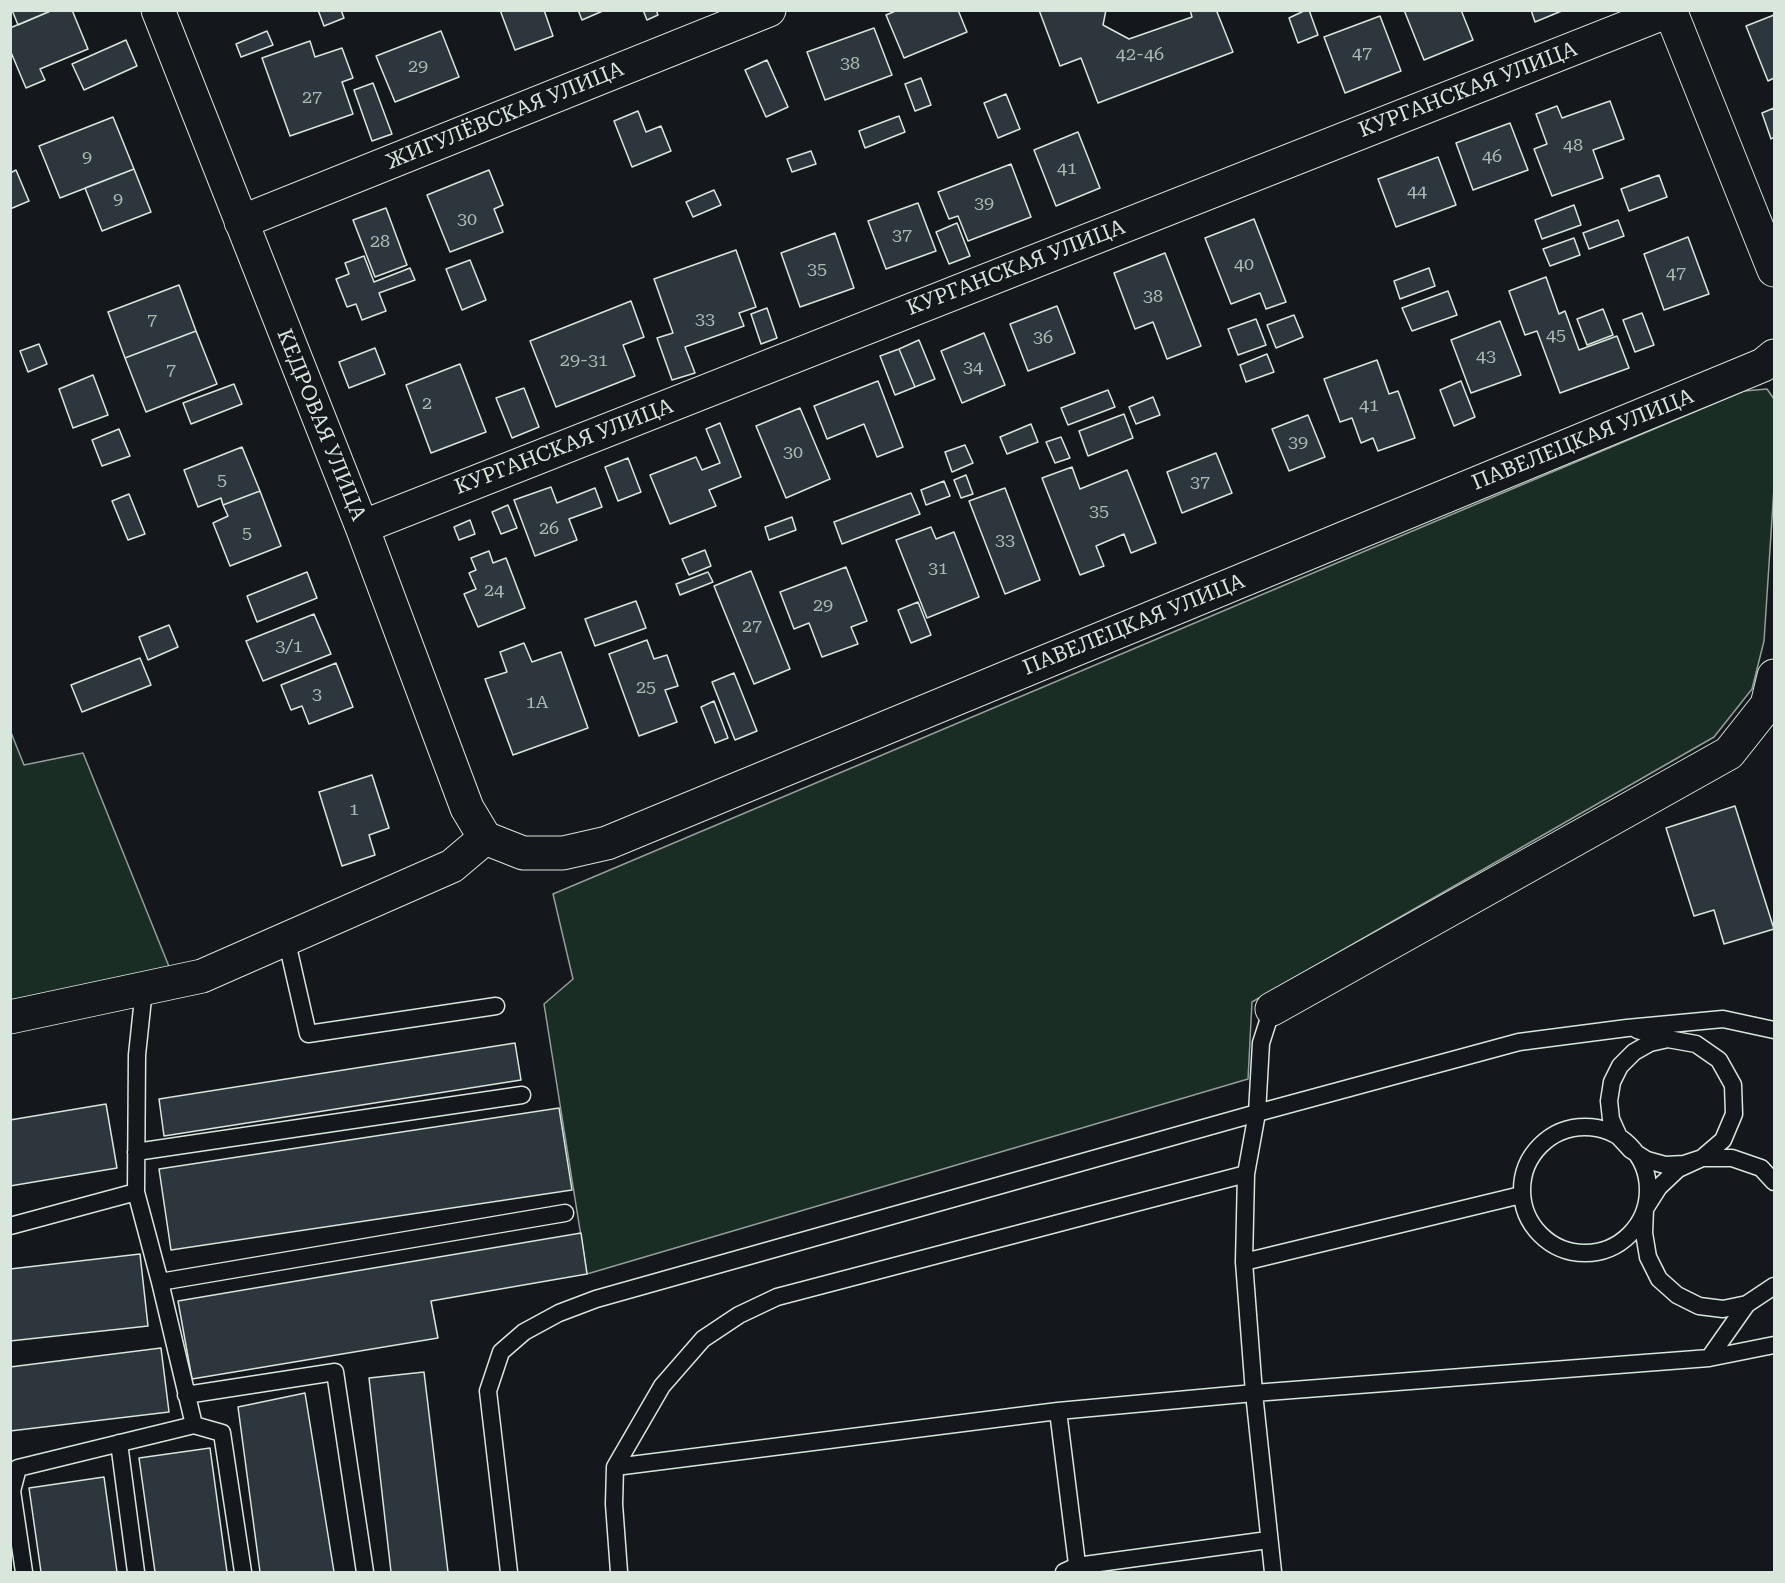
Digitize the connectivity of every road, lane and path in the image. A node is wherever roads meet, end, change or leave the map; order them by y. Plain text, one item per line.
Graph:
1 (158, 10) edge
2 (769, 10) edge
3 (1670, 11) edge
4 (241, 222) junction
5 (1774, 270) edge
6 (1774, 356) edge
7 (362, 527) junction
8 (1774, 676) edge
9 (485, 838) junction
10 (286, 938) junction
11 (144, 989) junction
12 (496, 1006) dead end
13 (1272, 1009) joint
14 (10, 1017) edge
15 (1627, 1028) junction
16 (1774, 1030) edge
17 (1668, 1040) junction
18 (522, 1095) dead end
19 (1257, 1113) junction
20 (1619, 1137) junction
21 (136, 1152) junction
22 (1702, 1158) junction
23 (1768, 1167) edge
24 (1246, 1174) junction
25 (1774, 1182) edge
26 (136, 1192) junction
27 (1521, 1195) junction
28 (1645, 1209) junction
29 (565, 1213) dead end
30 (10, 1226) edge
31 (1244, 1262) junction
32 (160, 1282) junction
33 (1774, 1286) edge
34 (1747, 1304) junction
35 (1774, 1345) edge
36 (1708, 1358) junction
37 (1254, 1393) junction
38 (186, 1395) junction
39 (1058, 1411) junction
40 (194, 1425) junction
41 (119, 1443) junction
42 (615, 1467) junction
43 (1269, 1540) junction
44 (1073, 1570) edge
45 (24, 1572) edge
46 (136, 1572) edge
47 (243, 1572) edge
48 (365, 1572) edge
49 (509, 1572) edge
50 (619, 1572) edge
51 (1273, 1572) edge

1 - 4 street, КЕДРОВАЯ УЛИЦА
2 - 4 street, ЖИГУЛЁВСКАЯ УЛИЦА
3 - 5 street
3 - 7 street, КУРГАНСКАЯ УЛИЦА
4 - 7 street, КЕДРОВАЯ УЛИЦА
6 - 9 street, ПАВЕЛЕЦКАЯ УЛИЦА
7 - 9 street, КЕДРОВАЯ УЛИЦА
8 - 13 street
9 - 10 street
10 - 11 street
10 - 12 lane
11 - 14 street
11 - 21 lane
13 - 19 lane
15 - 16 lane
15 - 17 lane
15 - 19 lane
17 - 20 lane
17 - 22 lane
18 - 21 lane
19 - 24 lane
19 - 49 lane
20 - 22 lane
20 - 27 lane
20 - 28 lane
21 - 26 lane
22 - 23 lane
22 - 28 lane
23 - 25 lane
24 - 31 lane
24 - 42 lane
26 - 30 lane
26 - 32 lane
27 - 28 lane
27 - 31 lane
28 - 34 lane
29 - 32 lane
31 - 37 lane
32 - 38 lane
33 - 34 lane
34 - 36 lane
35 - 36 lane
36 - 37 lane
37 - 39 lane
37 - 43 lane
38 - 40 lane
38 - 48 lane
39 - 42 lane
39 - 44 lane
40 - 41 lane
40 - 47 lane
41 - 45 lane
41 - 46 lane
42 - 50 lane
43 - 44 lane
43 - 51 lane

